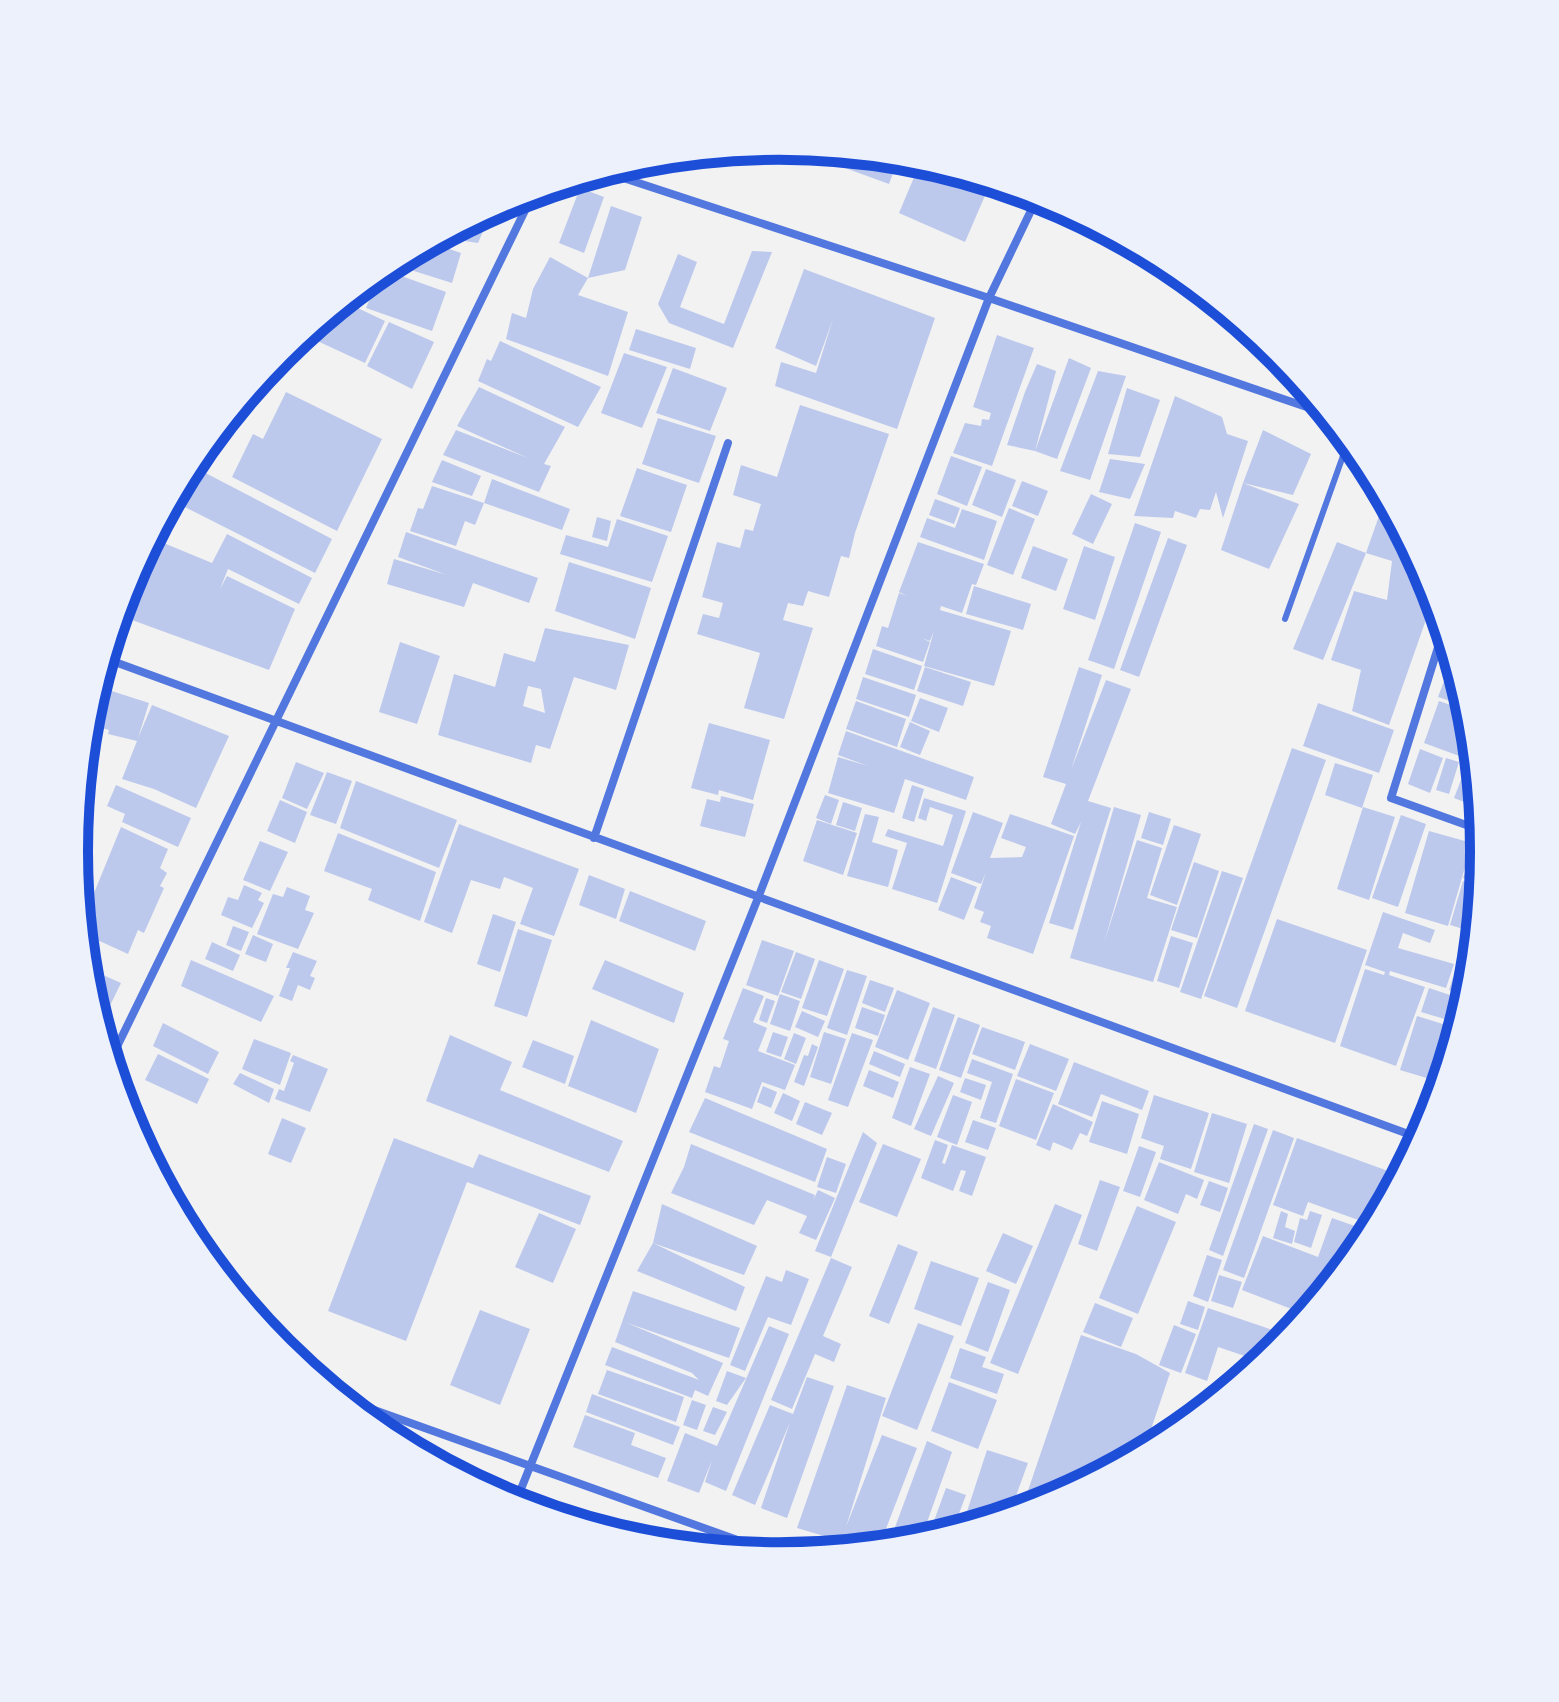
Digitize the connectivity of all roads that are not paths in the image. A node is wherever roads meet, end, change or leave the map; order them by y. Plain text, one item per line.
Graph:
1 (623, 178) edge
2 (526, 208) edge
3 (1032, 208) edge
4 (989, 298) junction
5 (1310, 408) edge
6 (728, 443) dead end
7 (1344, 453) edge
8 (1285, 619) dead end
9 (1439, 645) edge
10 (115, 662) edge
11 (274, 722) junction
12 (1470, 827) edge
13 (594, 838) junction
14 (758, 898) junction
15 (117, 1047) edge
16 (1410, 1135) edge
17 (372, 1409) edge
18 (529, 1466) junction
19 (520, 1492) edge
20 (740, 1541) edge

1 - 4 street
2 - 11 street
3 - 4 street
4 - 5 street
4 - 14 street
6 - 13 street
7 - 8 lane
9 - 12 street
10 - 11 street
11 - 13 street
11 - 15 street
13 - 14 street
14 - 16 street
14 - 18 street
17 - 18 street
18 - 19 street
18 - 20 street

